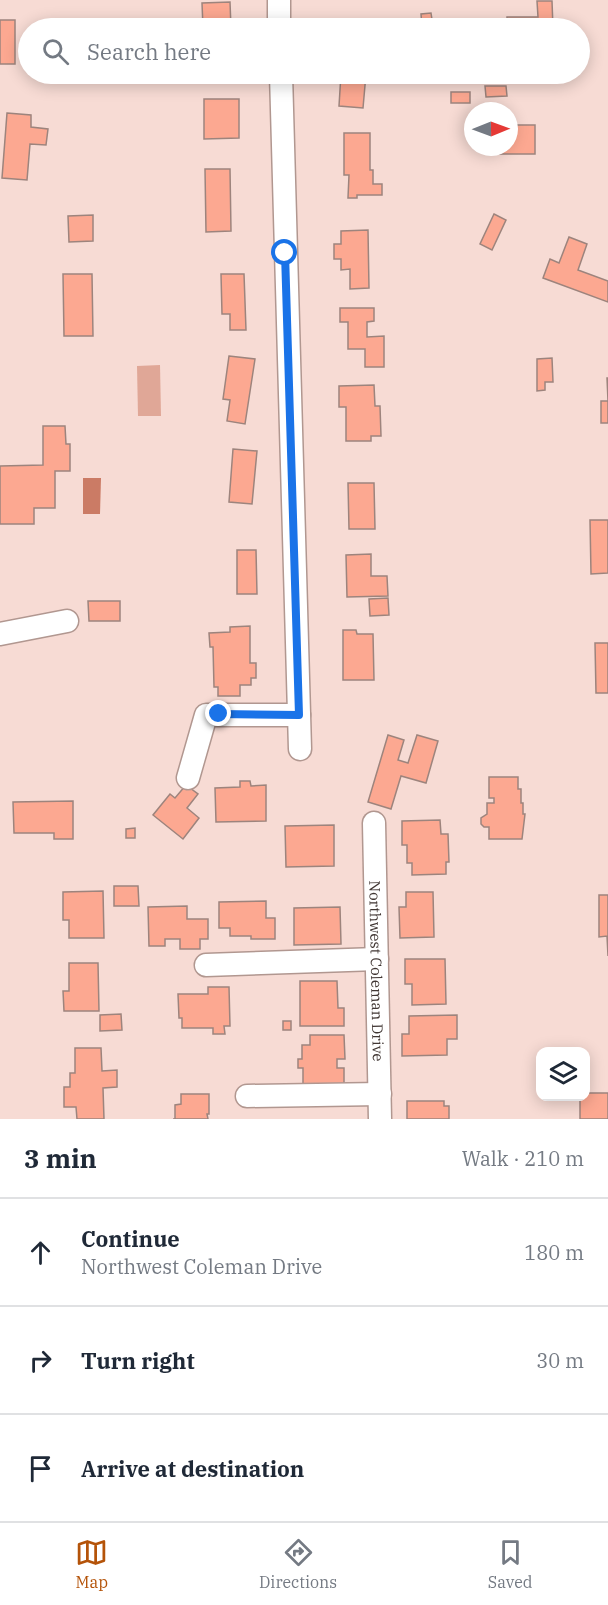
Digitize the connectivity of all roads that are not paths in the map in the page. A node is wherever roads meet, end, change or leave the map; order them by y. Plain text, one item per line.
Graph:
1 (279, 0) edge
2 (279, 18) edge
3 (280, 84) edge
4 (67, 621) dead end
5 (0, 634) edge
6 (299, 715) junction
7 (300, 750) dead end
8 (188, 778) dead end
9 (374, 822) dead end
10 (377, 959) junction
11 (206, 965) dead end
12 (380, 1094) junction
13 (247, 1096) dead end
14 (380, 1119) edge

1 - 2 street
3 - 6 street
4 - 5 street
6 - 7 street
6 - 8 street
9 - 10 street, Northwest Coleman Drive
10 - 11 street
10 - 12 street, Northwest Coleman Drive
12 - 13 street
12 - 14 street, Northwest Coleman Drive

